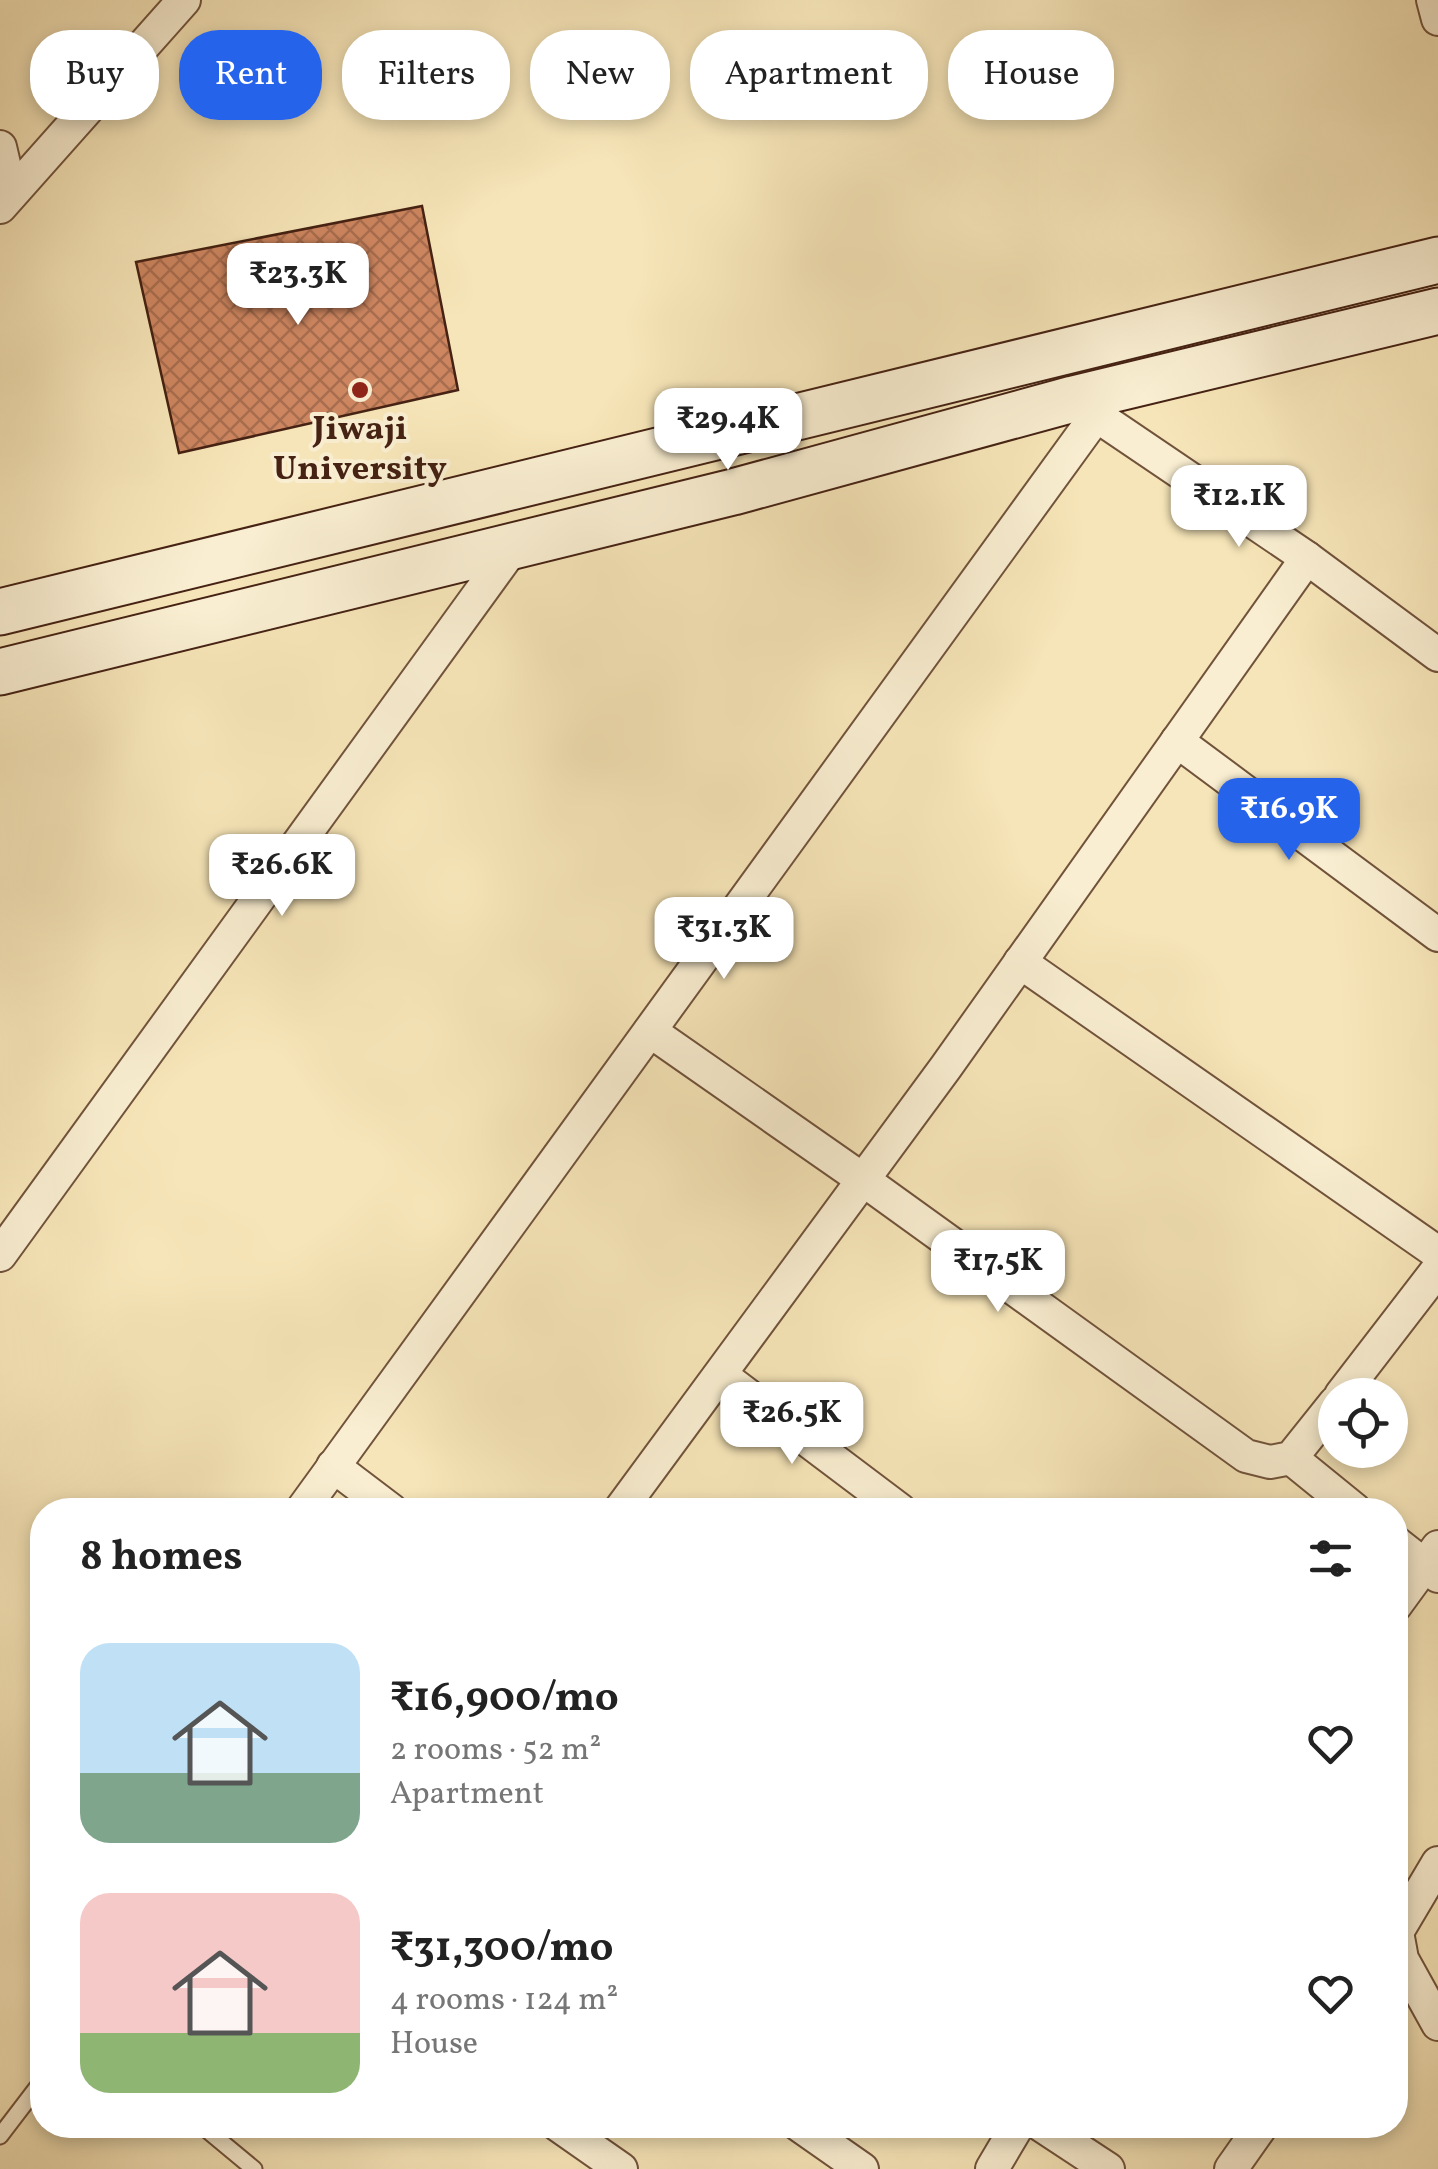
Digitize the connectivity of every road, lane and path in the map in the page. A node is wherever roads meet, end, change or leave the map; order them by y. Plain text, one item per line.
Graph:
1 (184, 0) edge
2 (1433, 0) edge
3 (1438, 18) edge
4 (0, 147) edge
5 (5, 200) edge
6 (1438, 260) edge
7 (1438, 311) edge
8 (1084, 408) junction
9 (514, 546) junction
10 (1307, 558) junction
11 (0, 612) edge
12 (1438, 654) edge
13 (0, 672) edge
14 (1177, 741) junction
15 (1438, 935) edge
16 (1020, 962) junction
17 (650, 1031) junction
18 (862, 1178) junction
19 (1438, 1253) edge
20 (0, 1255) edge
21 (1438, 1268) edge
22 (721, 1375) junction
23 (1354, 1378) edge
24 (1318, 1424) edge
25 (1291, 1458) junction
26 (334, 1466) junction
27 (311, 1498) edge
28 (375, 1498) edge
29 (629, 1498) edge
30 (884, 1498) edge
31 (1340, 1498) edge
32 (1408, 1549) edge
33 (1433, 1563) edge
34 (1408, 1591) edge
35 (1438, 1863) edge
36 (1408, 1913) edge
37 (1408, 1970) edge
38 (1438, 2024) edge
39 (30, 2097) edge
40 (0, 2136) edge
41 (217, 2138) edge
42 (576, 2138) edge
43 (818, 2138) edge
44 (1010, 2138) edge
45 (1062, 2138) edge
46 (1253, 2138) edge
47 (254, 2169) edge
48 (620, 2169) edge
49 (862, 2169) edge
50 (992, 2169) edge
51 (1108, 2169) edge
52 (1231, 2169) edge

1 - 5 street
2 - 3 street
4 - 5 street
6 - 11 main road
7 - 8 main road
8 - 9 main road
8 - 10 street
8 - 17 street
9 - 13 main road
9 - 20 street
10 - 12 street
10 - 14 street
14 - 15 street
14 - 16 street
16 - 18 street
16 - 19 street
17 - 18 street
17 - 26 street
18 - 22 street
18 - 25 street
21 - 23 street
22 - 29 street
22 - 30 street
24 - 25 street
25 - 31 street
26 - 27 street
26 - 28 street
32 - 33 street
33 - 34 street
35 - 36 street
37 - 38 street
39 - 40 lane
41 - 47 lane
42 - 48 street
43 - 49 street
44 - 50 street
45 - 51 street
46 - 52 street

